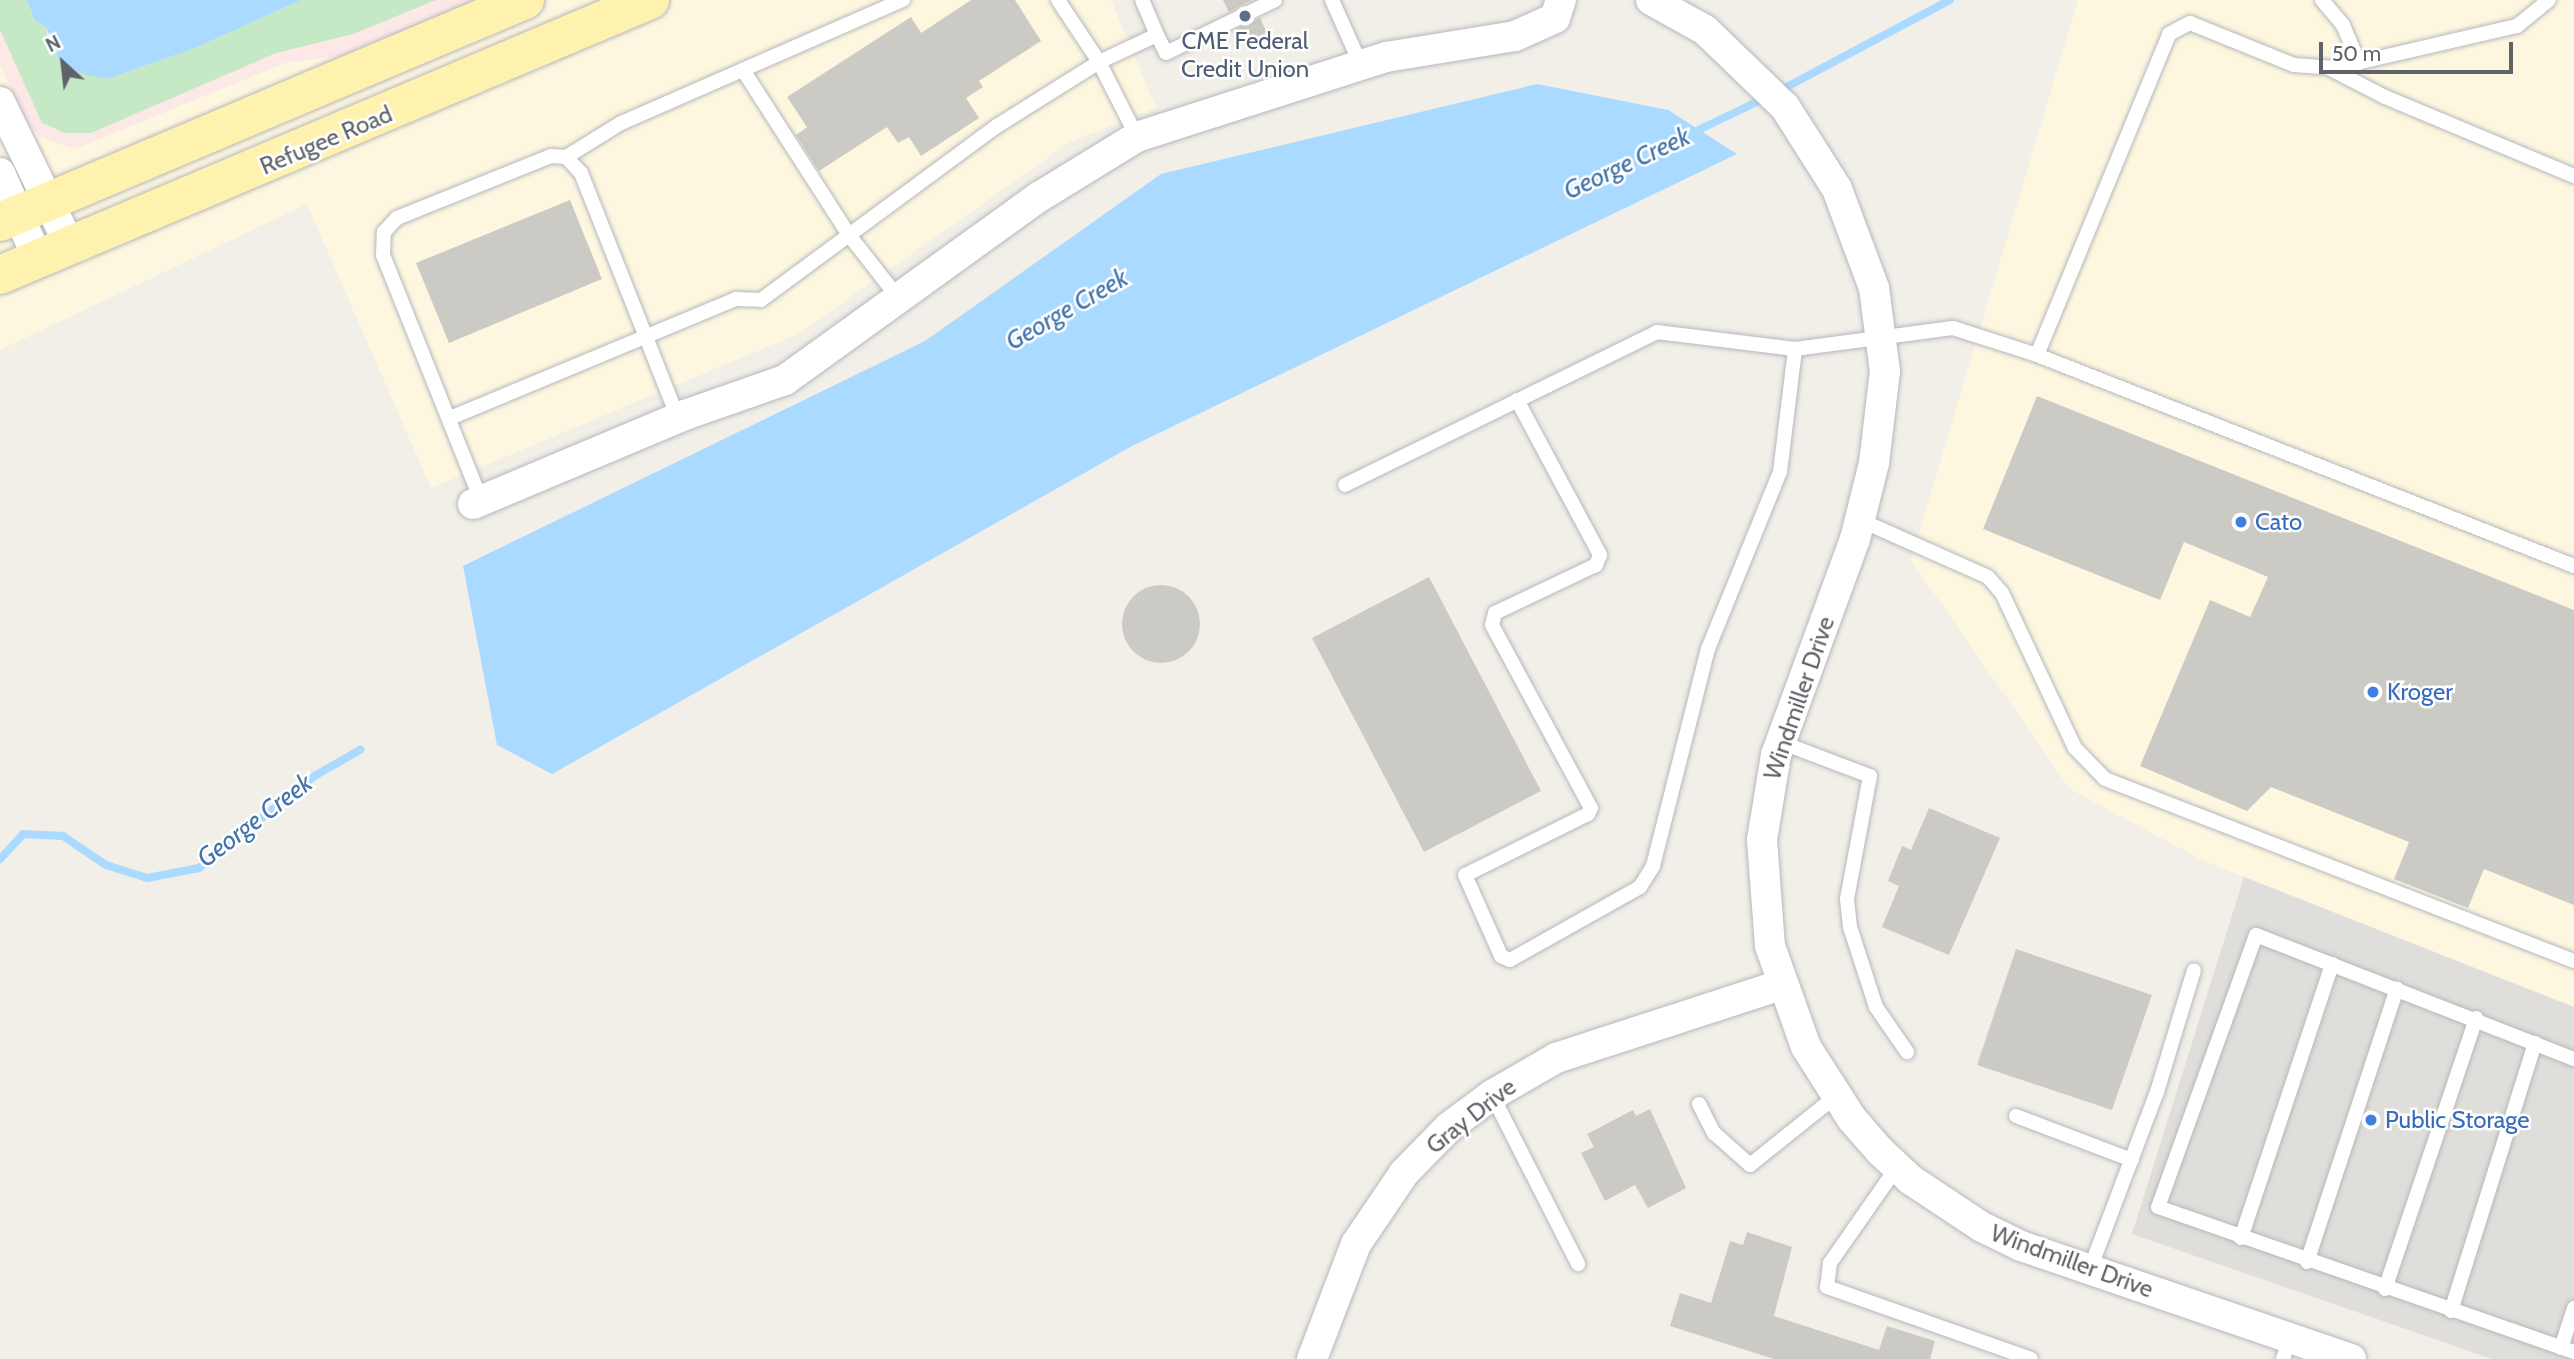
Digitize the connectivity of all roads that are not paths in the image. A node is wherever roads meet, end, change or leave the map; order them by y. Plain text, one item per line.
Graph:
1 (525, 0) edge
2 (650, 0) edge
3 (903, 0) edge
4 (1058, 0) edge
5 (1142, 0) edge
6 (1275, 0) edge
7 (1332, 0) edge
8 (1561, 0) edge
9 (1651, 0) edge
10 (2549, 0) edge
11 (2330, 2) edge
12 (1157, 35) junction
13 (1099, 62) junction
14 (2360, 63) junction
15 (1361, 65) junction
16 (2327, 67) junction
17 (743, 70) junction
18 (0, 102) edge
19 (1137, 137) junction
20 (566, 157) junction
21 (0, 173) edge
22 (2574, 176) edge
23 (22, 214) edge
24 (849, 235) junction
25 (53, 251) junction
26 (0, 275) edge
27 (900, 300) junction
28 (646, 338) junction
29 (1881, 340) junction
30 (1795, 349) junction
31 (2037, 355) junction
32 (1517, 400) junction
33 (450, 418) junction
34 (678, 418) junction
35 (1345, 485) dead end
36 (477, 502) joint
37 (1860, 520) junction
38 (2574, 566) edge
39 (1780, 742) junction
40 (2574, 961) edge
41 (2332, 964) junction
42 (2194, 970) dead end
43 (1781, 985) junction
44 (2397, 988) junction
45 (2476, 1018) junction
46 (2535, 1043) junction
47 (1907, 1052) dead end
48 (2574, 1059) edge
49 (1492, 1095) junction
50 (1836, 1097) junction
51 (1699, 1104) dead end
52 (2016, 1116) dead end
53 (2132, 1160) junction
54 (1896, 1167) junction
55 (2241, 1238) junction
56 (2307, 1262) junction
57 (1578, 1264) dead end
58 (2090, 1269) junction
59 (2385, 1289) junction
60 (2574, 1308) edge
61 (2451, 1311) junction
62 (2287, 1349) edge
63 (2568, 1350) edge
64 (1312, 1359) edge
65 (2031, 1359) edge
66 (2351, 1359) edge

1 - 23 main road, Refugee Road
2 - 25 main road, Refugee Road
3 - 17 lane
4 - 13 lane
5 - 12 lane
6 - 12 lane
7 - 15 lane
8 - 15 street
9 - 29 street, Windmiller Drive
10 - 14 lane
11 - 14 lane
12 - 13 lane
13 - 19 lane
13 - 24 lane
14 - 16 lane
15 - 19 street
16 - 22 lane
16 - 31 lane
17 - 20 lane
17 - 24 lane
18 - 23 street
19 - 27 street
20 - 28 lane
20 - 33 lane
21 - 23 street
23 - 25 street
24 - 27 lane
24 - 28 lane
25 - 26 main road, Refugee Road
27 - 34 street
28 - 33 lane
28 - 34 lane
29 - 30 lane
29 - 31 lane
29 - 37 street, Windmiller Drive
30 - 32 lane
30 - 32 lane
31 - 38 lane
32 - 35 lane
33 - 36 lane
34 - 36 street
37 - 39 street, Windmiller Drive
37 - 40 lane
39 - 43 street, Windmiller Drive
39 - 47 lane
41 - 44 lane
41 - 55 lane
41 - 55 lane
42 - 53 lane
43 - 49 street, Gray Drive
43 - 50 street, Windmiller Drive
44 - 45 lane
44 - 56 lane
45 - 46 lane
45 - 59 lane
46 - 48 lane
46 - 61 lane
49 - 57 lane
49 - 64 street, Gray Drive
50 - 51 lane
50 - 54 street, Windmiller Drive
52 - 53 lane
53 - 58 lane
54 - 58 street, Windmiller Drive
54 - 65 lane
55 - 56 lane
56 - 59 lane
58 - 62 street, Windmiller Drive
59 - 61 lane
60 - 63 lane
61 - 63 lane
62 - 66 street, Windmiller Drive

